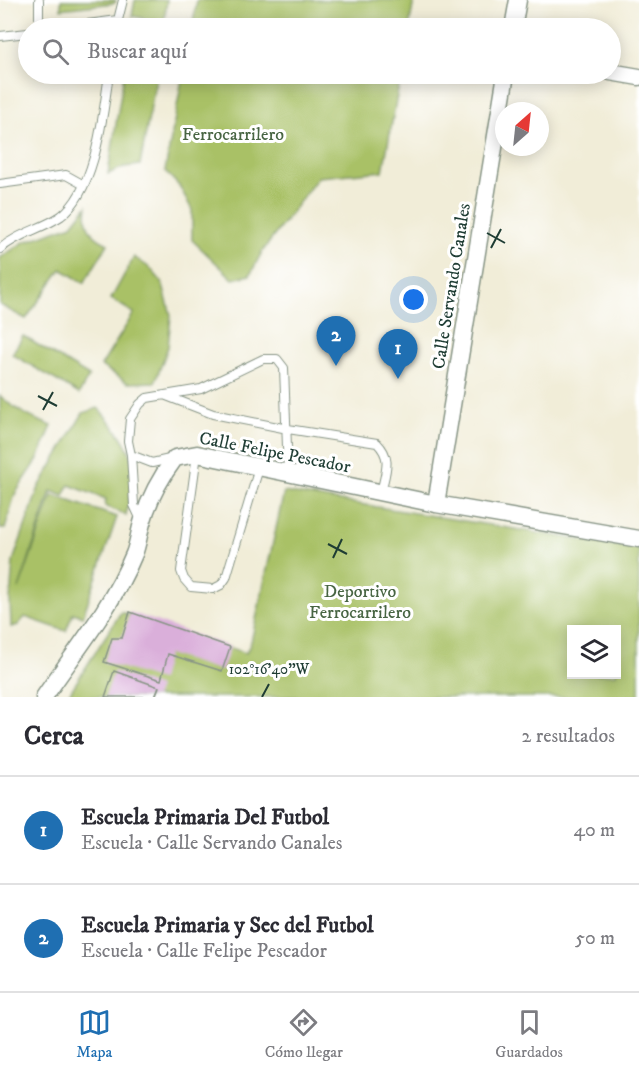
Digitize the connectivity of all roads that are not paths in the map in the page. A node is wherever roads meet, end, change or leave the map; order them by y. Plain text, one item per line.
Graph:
1 (39, 0) edge
2 (123, 0) edge
3 (518, 0) edge
4 (39, 18) edge
5 (118, 18) edge
6 (515, 18) edge
7 (18, 34) edge
8 (0, 36) edge
9 (621, 74) edge
10 (639, 77) edge
11 (107, 84) edge
12 (504, 84) edge
13 (0, 184) edge
14 (84, 185) junction
15 (0, 249) edge
16 (163, 394) junction
17 (288, 429) junction
18 (197, 454) junction
19 (131, 455) junction
20 (175, 458) junction
21 (259, 468) junction
22 (288, 473) junction
23 (381, 493) junction
24 (436, 504) junction
25 (142, 522) junction
26 (639, 539) edge
27 (44, 697) edge

1 - 4 lane
2 - 5 lane
3 - 6 street
7 - 8 lane
9 - 10 street
11 - 14 lane
12 - 24 street, Calle Servando Canales
13 - 14 lane
14 - 15 lane
16 - 17 lane
16 - 17 lane
16 - 19 lane
17 - 22 lane
17 - 23 lane
18 - 20 street, Calle Felipe Pescador
18 - 21 street, Calle Felipe Pescador
18 - 21 lane
19 - 20 lane
19 - 25 lane
20 - 25 street, Calle Felipe Pescador
21 - 22 street, Calle Felipe Pescador
22 - 23 street, Calle Felipe Pescador
23 - 24 street, Calle Felipe Pescador
24 - 26 street, Calle Felipe Pescador
25 - 27 street, Calle Felipe Pescador

